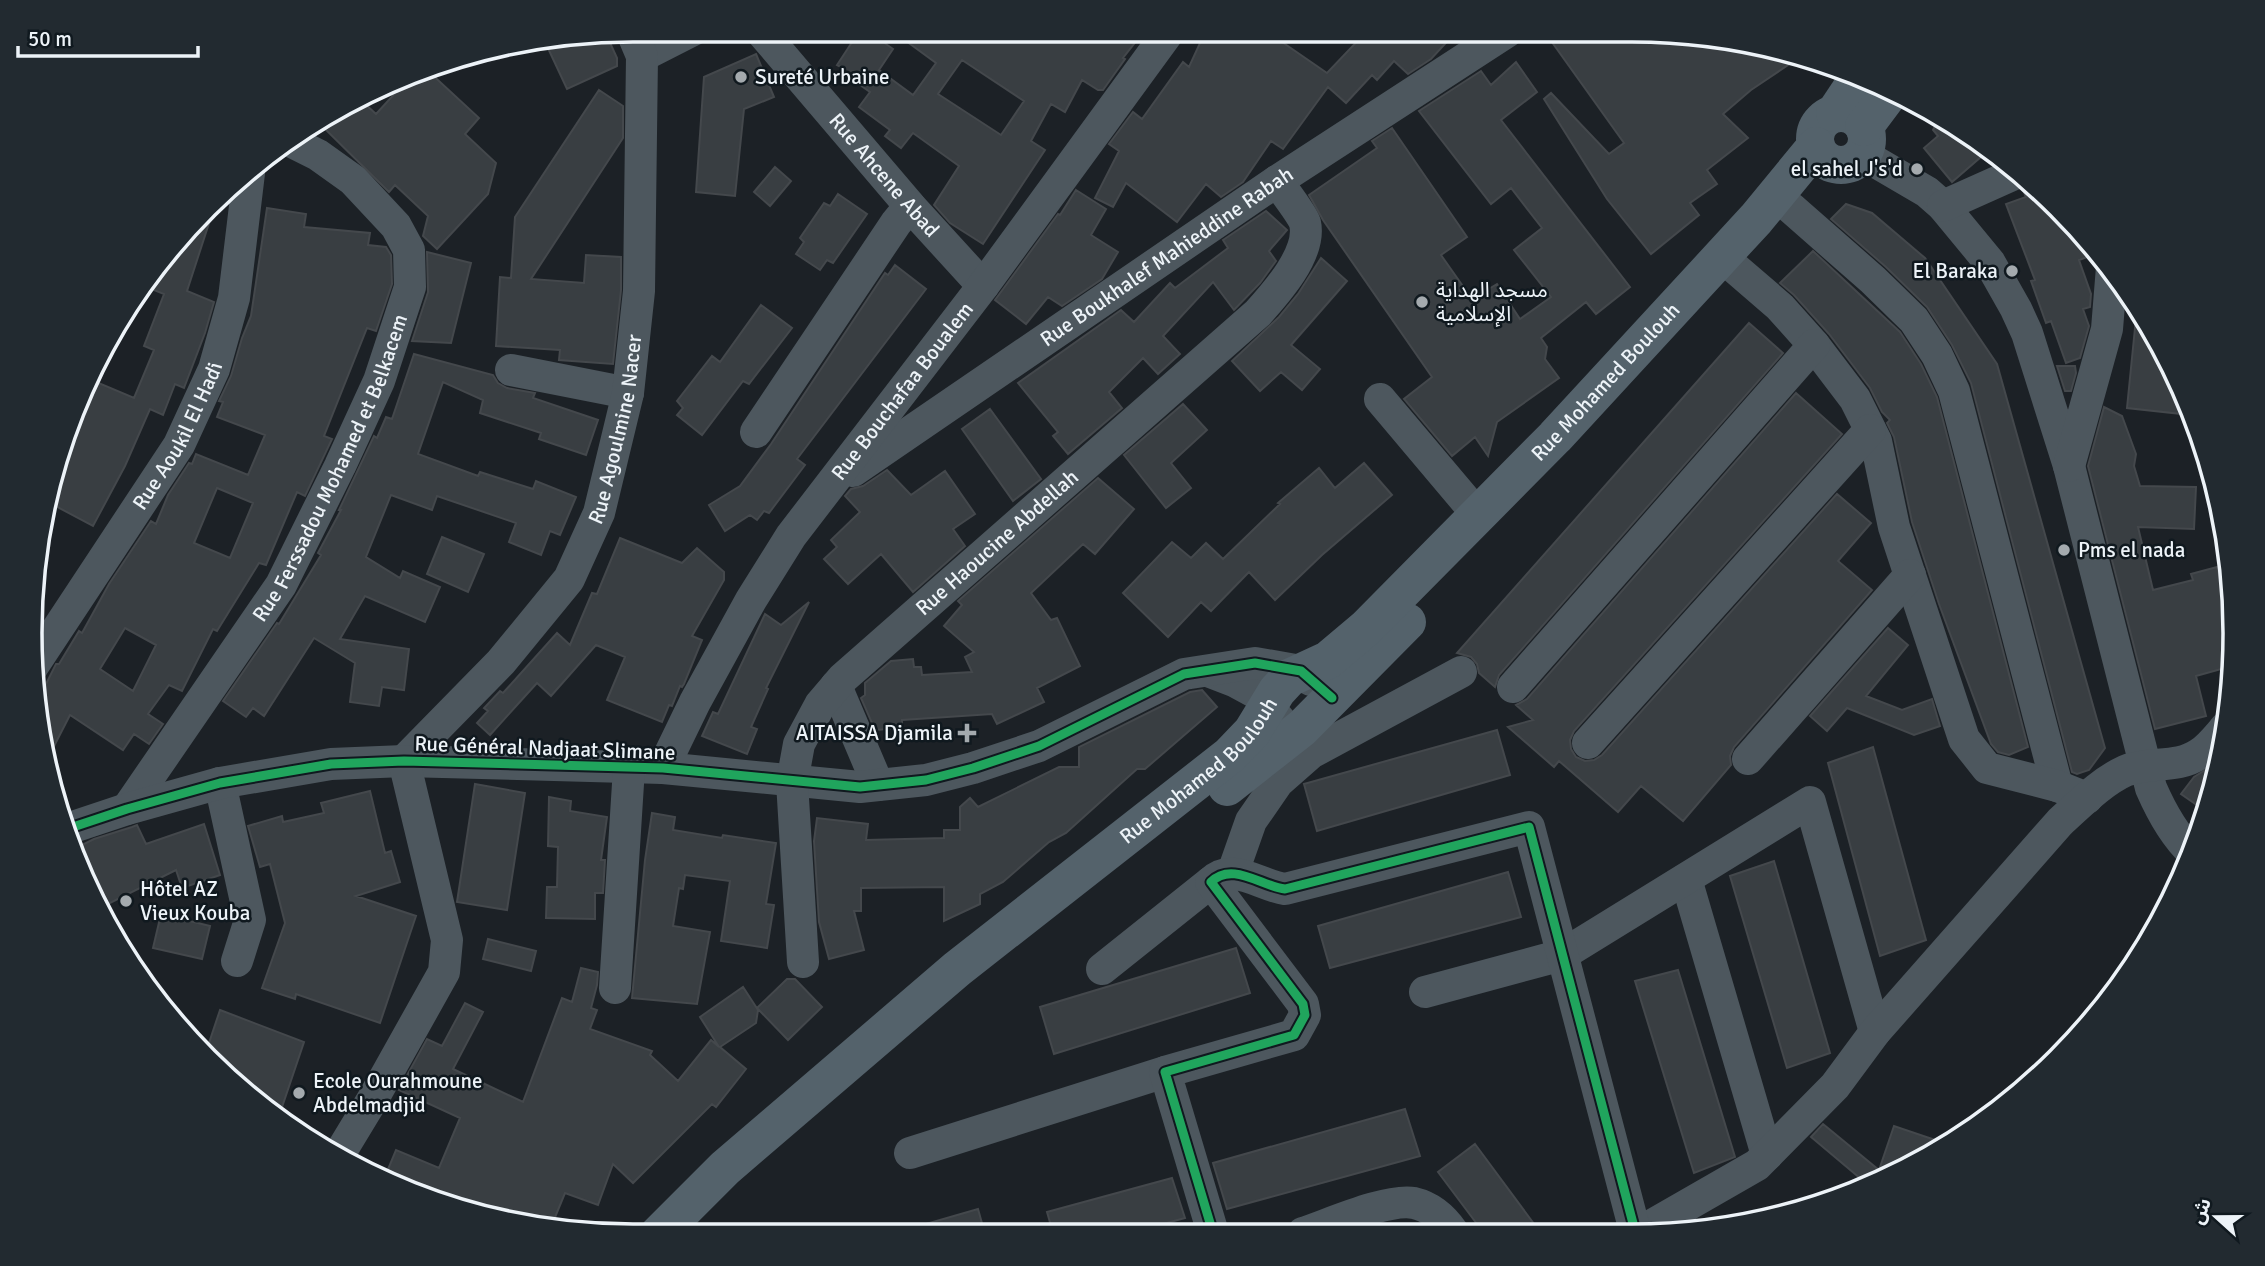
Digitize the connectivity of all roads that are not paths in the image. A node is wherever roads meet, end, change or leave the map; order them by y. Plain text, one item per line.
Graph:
1 (641, 42) edge
2 (770, 42) edge
3 (1161, 42) edge
4 (1491, 42) edge
5 (1856, 86) edge
6 (1883, 99) edge
7 (1842, 141) junction
8 (299, 146) edge
9 (2008, 177) edge
10 (1277, 181) junction
11 (248, 185) edge
12 (910, 205) junction
13 (1943, 206) junction
14 (1791, 208) junction
15 (1736, 269) junction
16 (983, 286) junction
17 (2110, 287) edge
18 (1814, 345) junction
19 (511, 370) dead end
20 (628, 393) junction
21 (1380, 399) dead end
22 (1870, 430) junction
23 (756, 432) dead end
24 (2069, 466) junction
25 (829, 487) junction
26 (1477, 514) junction
27 (1910, 575) junction
28 (42, 652) edge
29 (1208, 671) junction
30 (1300, 671) junction
31 (1461, 672) dead end
32 (836, 686) junction
33 (1513, 687) dead end
34 (1332, 698) junction
35 (1269, 707) junction
36 (1292, 736) junction
37 (2213, 741) edge
38 (1588, 743) dead end
39 (1748, 759) dead end
40 (404, 761) junction
41 (2146, 765) junction
42 (629, 768) junction
43 (663, 768) junction
44 (792, 782) junction
45 (220, 783) junction
46 (878, 785) junction
47 (2057, 786) junction
48 (2087, 798) junction
49 (127, 809) junction
50 (74, 827) edge
51 (2184, 843) edge
52 (1222, 877) junction
53 (1686, 879) junction
54 (1562, 955) junction
55 (237, 961) dead end
56 (803, 962) dead end
57 (1102, 969) dead end
58 (615, 988) dead end
59 (1425, 992) dead end
60 (1875, 1032) junction
61 (1165, 1072) junction
62 (343, 1148) edge
63 (910, 1153) dead end
64 (1767, 1155) junction
65 (1655, 1223) edge
66 (669, 1224) edge
67 (702, 1224) edge
68 (1210, 1224) edge
69 (1329, 1224) edge
70 (1446, 1224) edge
71 (1633, 1224) edge

1 - 20 street, Rue Agoulmine Nacer
2 - 12 street, Rue Ahcene Abad
3 - 16 street, Rue Bouchafaa Boualem
4 - 10 street, Rue Boukhalef Mahieddine Rabah
5 - 7 main road, Rue Mohamed Boulouh
6 - 7 main road
7 - 13 street
7 - 14 main road
7 - 26 main road, Rue Mohamed Boulouh
8 - 49 street, Rue Ferssadou Mohamed et Belkacem
9 - 13 street
10 - 25 street, Rue Boukhalef Mahieddine Rabah
10 - 32 street, Rue Haoucine Abdellah
11 - 28 street, Rue Aoukil El Hadi
12 - 16 street, Rue Ahcene Abad
12 - 23 street
13 - 24 street
14 - 15 main road
14 - 47 street
15 - 18 street
15 - 34 main road
16 - 25 street, Rue Bouchafaa Boualem
17 - 24 street
18 - 22 street
18 - 33 street
19 - 20 street
20 - 40 street, Rue Agoulmine Nacer
21 - 26 street
22 - 27 street
22 - 38 street
24 - 41 street
25 - 43 street, Rue Bouchafaa Boualem
26 - 30 main road, Rue Mohamed Boulouh
27 - 39 street
27 - 47 street
29 - 30 street, Rue Général Nadjaat Slimane
29 - 35 street
29 - 46 street, Rue Général Nadjaat Slimane
30 - 34 street
30 - 35 main road, Rue Mohamed Boulouh
31 - 52 street
32 - 44 street, Rue Haoucine Abdellah
32 - 46 street
34 - 36 main road
35 - 36 street
35 - 66 main road, Rue Mohamed Boulouh
36 - 67 main road
37 - 41 street
40 - 42 street, Rue Général Nadjaat Slimane
40 - 45 street, Rue Général Nadjaat Slimane
40 - 62 street
41 - 48 street
41 - 51 street
42 - 43 street, Rue Général Nadjaat Slimane
42 - 58 street
43 - 44 street, Rue Général Nadjaat Slimane
44 - 46 street, Rue Général Nadjaat Slimane
44 - 56 street, Rue Haoucine Abdellah
45 - 49 street, Rue Général Nadjaat Slimane
45 - 55 street
47 - 48 street
48 - 60 street
49 - 50 street, Rue Général Nadjaat Slimane
52 - 54 street
52 - 57 street
52 - 61 street
53 - 54 street
53 - 60 street
53 - 64 street
54 - 59 street
54 - 71 street
60 - 64 street
61 - 63 street
61 - 68 street
64 - 65 street
69 - 70 street

